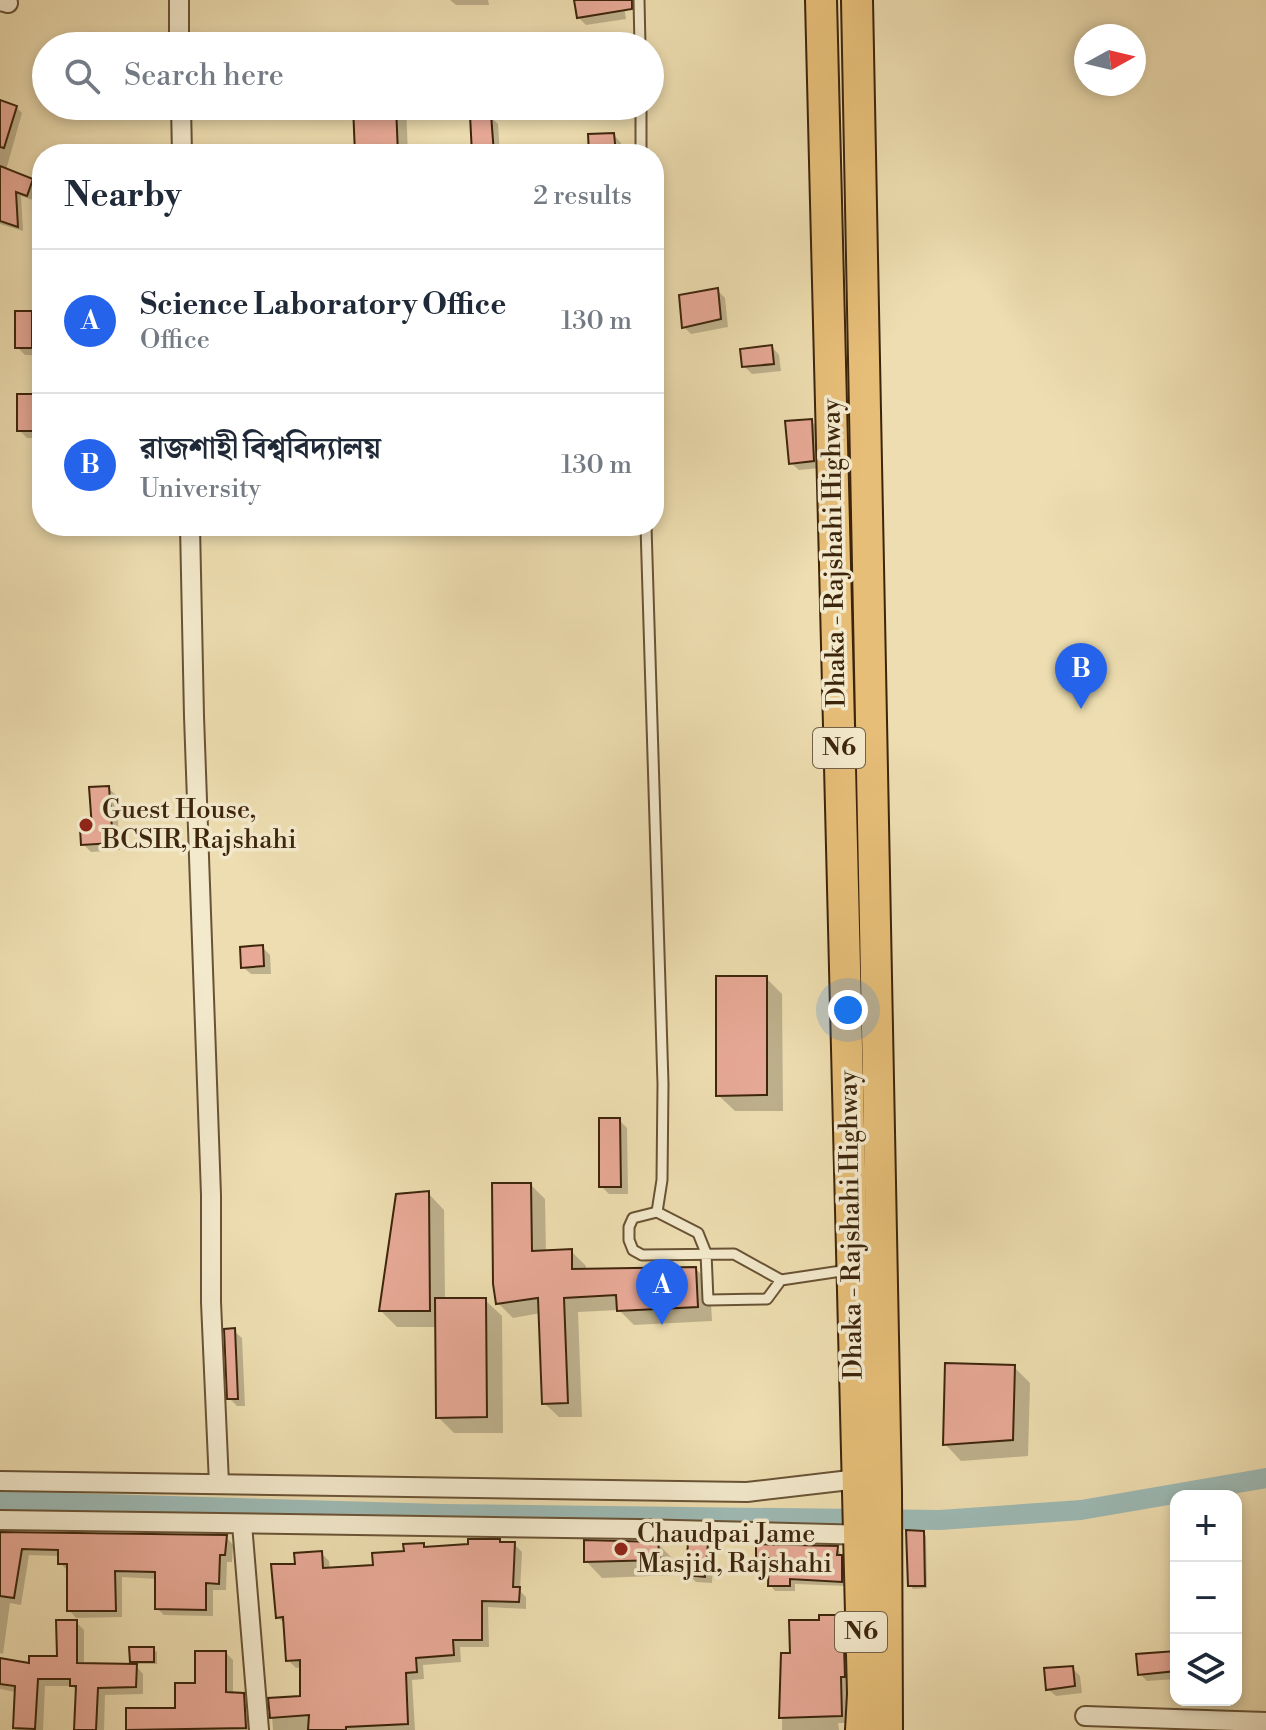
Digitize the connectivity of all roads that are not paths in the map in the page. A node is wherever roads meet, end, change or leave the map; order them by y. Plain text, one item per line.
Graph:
1 (179, 0) edge
2 (639, 0) edge
3 (821, 0) edge
4 (857, 0) edge
5 (179, 32) edge
6 (640, 32) edge
7 (181, 120) edge
8 (641, 120) edge
9 (182, 144) edge
10 (641, 144) edge
11 (190, 536) edge
12 (646, 536) edge
13 (657, 1212) junction
14 (706, 1253) junction
15 (852, 1269) junction
16 (781, 1280) junction
17 (0, 1481) edge
18 (219, 1484) junction
19 (872, 1485) junction
20 (0, 1520) edge
21 (242, 1524) junction
22 (873, 1536) junction
23 (1085, 1716) dead end
24 (1266, 1722) edge
25 (259, 1730) edge
26 (861, 1730) edge
27 (887, 1730) edge

1 - 5 street
2 - 6 lane
3 - 15 highway, Dhaka - Rajshahi Highway / N6
4 - 19 highway, Dhaka - Rajshahi Highway / N6
7 - 9 street
8 - 10 lane
11 - 18 street
12 - 13 lane
13 - 14 lane
13 - 14 lane
14 - 16 lane
14 - 16 lane
15 - 16 lane
15 - 19 highway, Dhaka - Rajshahi Highway / N6
17 - 18 street
18 - 19 street
19 - 22 highway, Dhaka - Rajshahi Highway / N6
20 - 21 street
21 - 22 street
21 - 25 street
22 - 26 highway, Dhaka - Rajshahi Highway / N6
22 - 27 highway, Dhaka - Rajshahi Highway / N6
23 - 24 street

